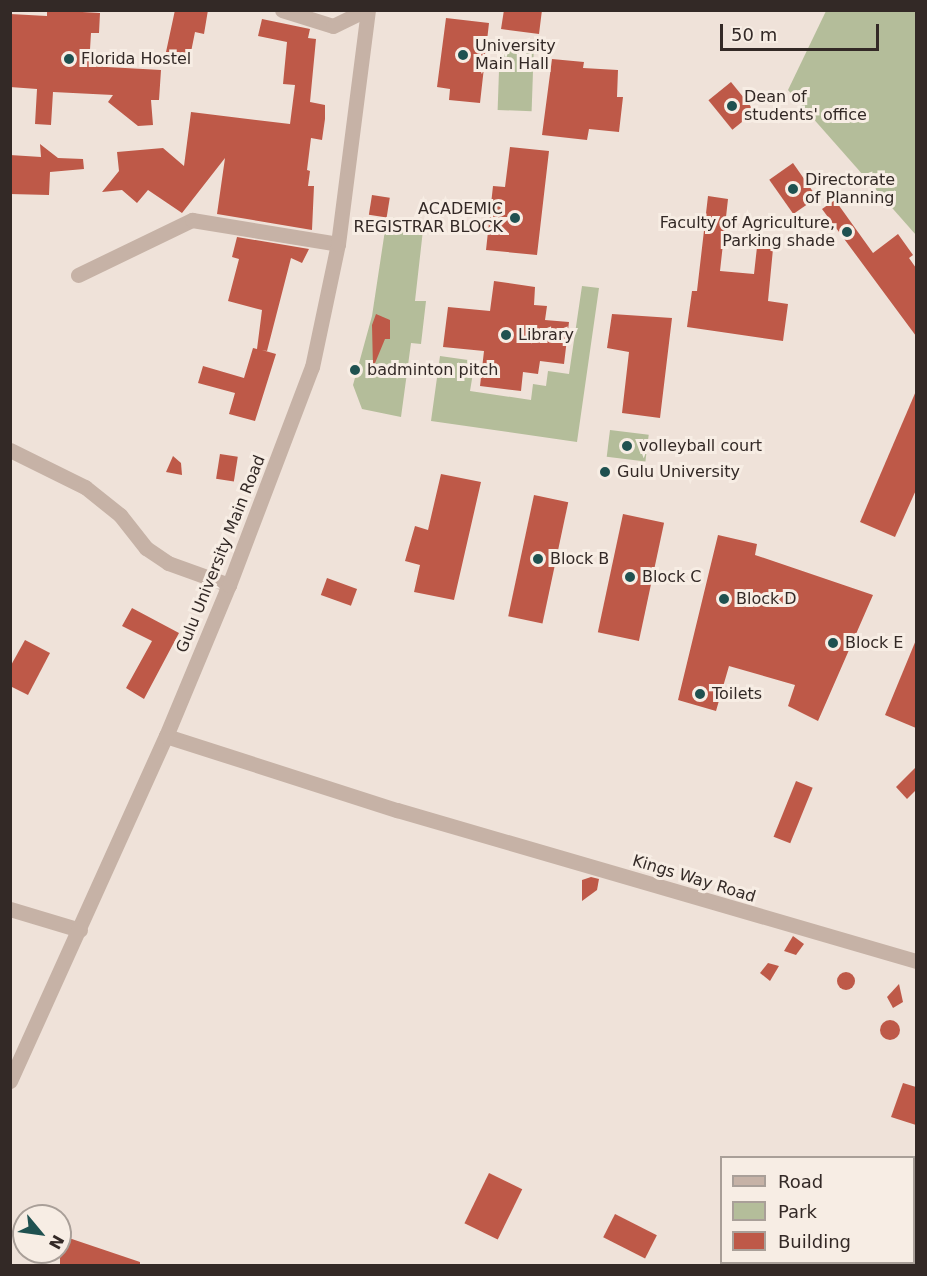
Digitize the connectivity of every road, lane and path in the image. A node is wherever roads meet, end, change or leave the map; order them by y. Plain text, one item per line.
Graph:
1 (282, 10) edge
2 (367, 10) edge
3 (338, 244) junction
4 (78, 275) dead end
5 (10, 450) edge
6 (229, 585) junction
7 (166, 736) junction
8 (10, 909) edge
9 (80, 930) junction
10 (916, 961) edge
11 (10, 1082) edge

1 - 2 street
2 - 3 street, Gulu University Main Road
3 - 4 street
3 - 6 street, Gulu University Main Road
5 - 6 street
6 - 7 street, Gulu University Main Road
7 - 9 street, Gulu University Main Road
7 - 10 street, Kings Way Road
8 - 9 street
9 - 11 street, Gulu University Main Road

